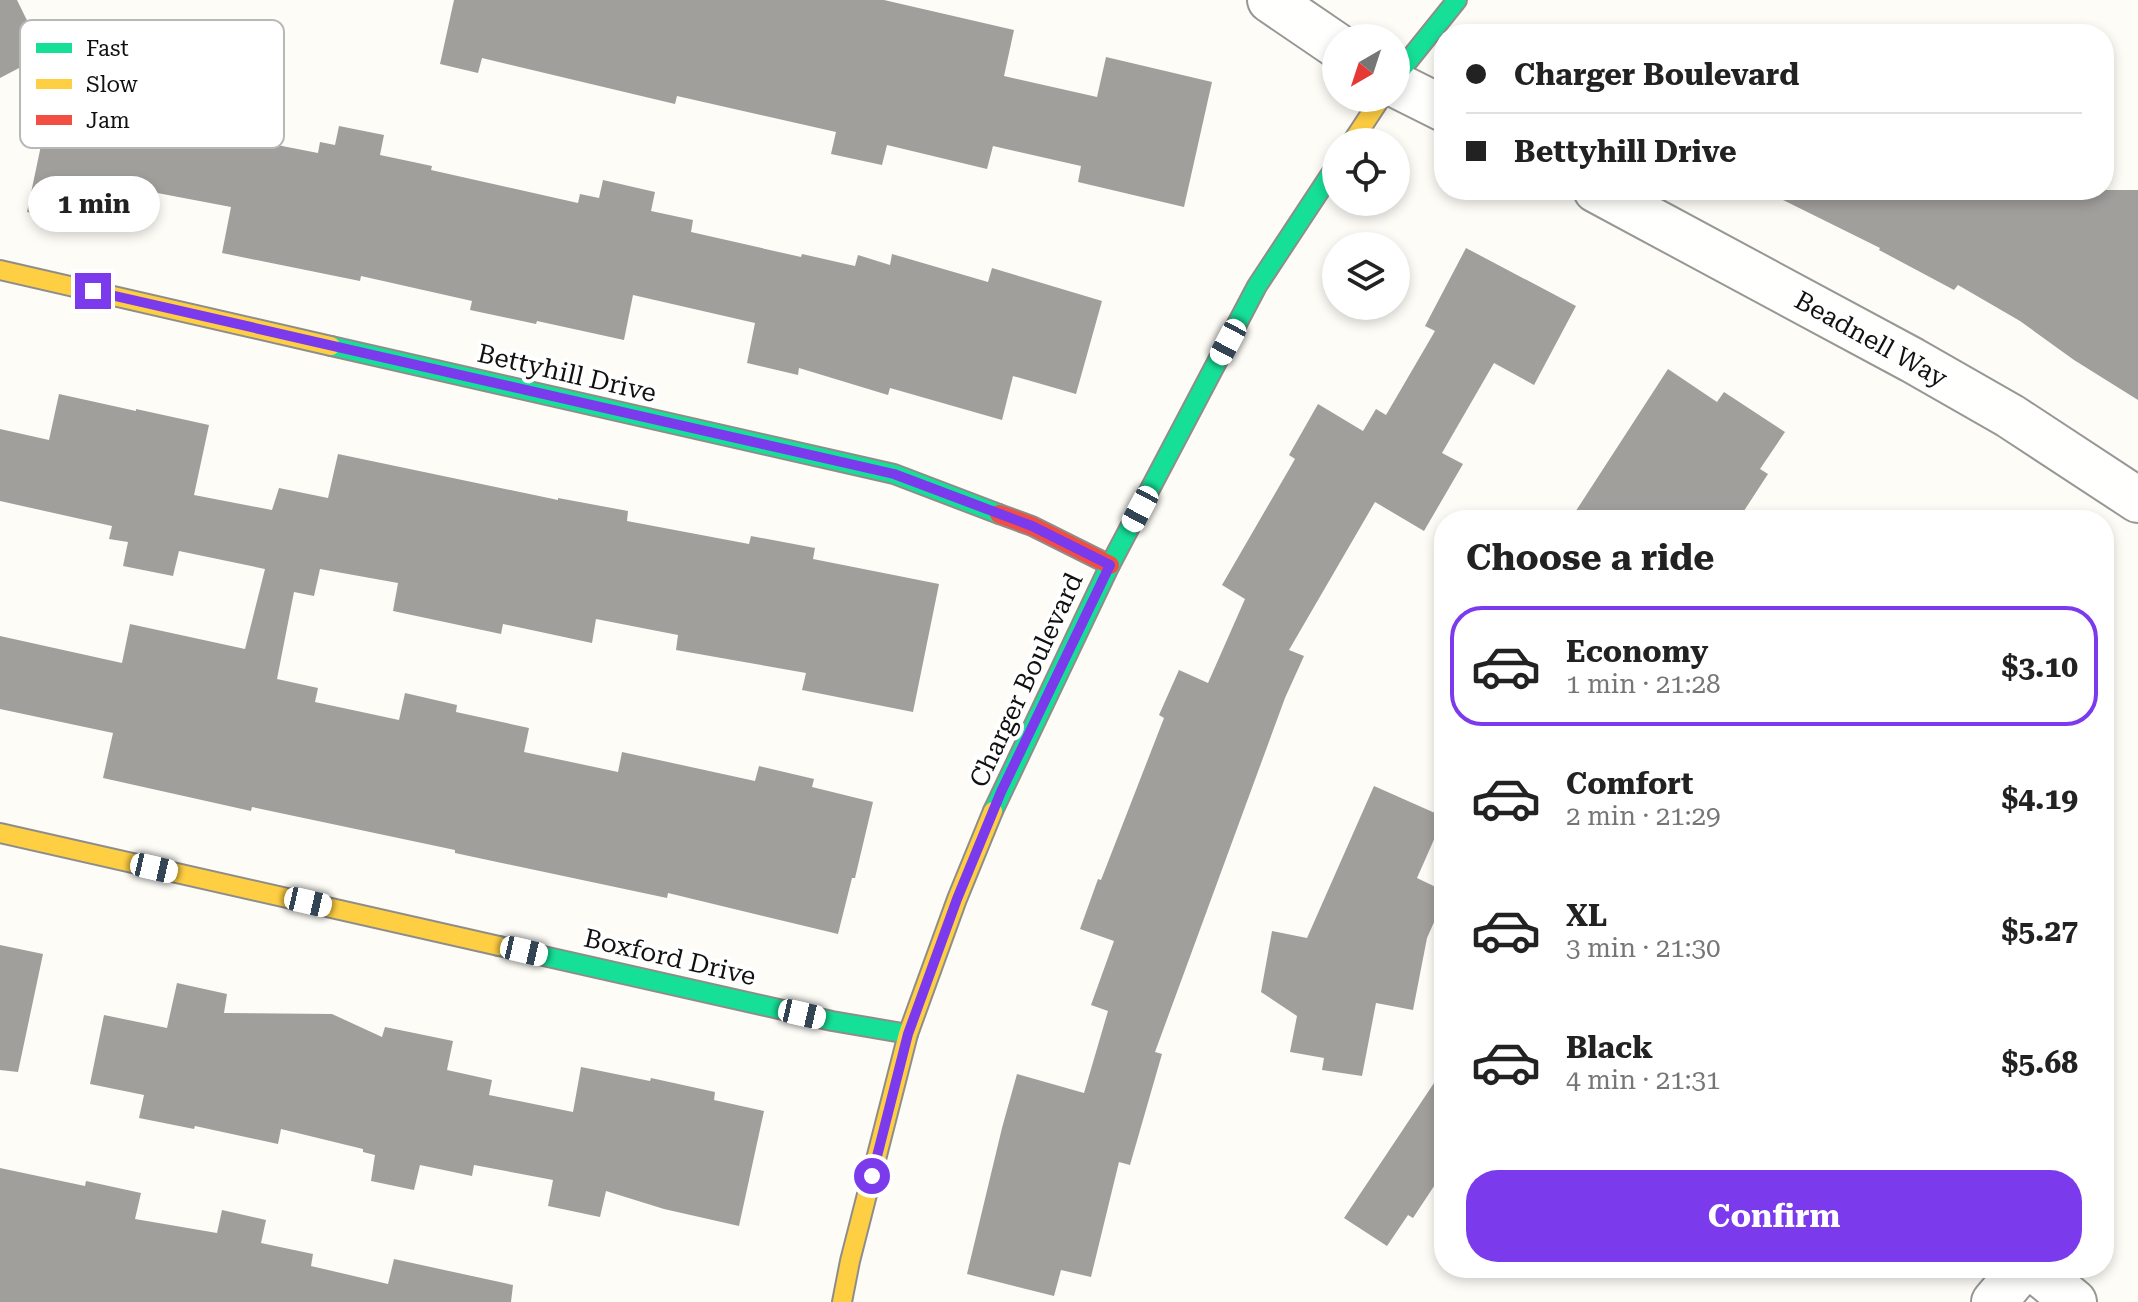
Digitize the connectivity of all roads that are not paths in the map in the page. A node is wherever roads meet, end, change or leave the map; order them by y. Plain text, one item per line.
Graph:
1 (1270, 0) edge
2 (1457, 0) edge
3 (1438, 24) edge
4 (1434, 29) edge
5 (1322, 35) edge
6 (1410, 59) edge
7 (1410, 92) edge
8 (1434, 104) edge
9 (1322, 187) edge
10 (1615, 200) edge
11 (0, 270) edge
12 (2138, 500) edge
13 (1110, 565) junction
14 (0, 833) edge
15 (908, 1034) junction
16 (2014, 1278) edge
17 (2045, 1278) edge
18 (842, 1302) edge
19 (1994, 1302) edge
20 (2074, 1302) edge

1 - 5 street
2 - 3 street
4 - 6 street
7 - 8 street
9 - 13 street, Charger Boulevard
10 - 12 street, Beadnell Way
11 - 13 street, Bettyhill Drive
13 - 15 street, Charger Boulevard
14 - 15 street, Boxford Drive
15 - 18 street, Charger Boulevard
16 - 19 street
17 - 20 street

